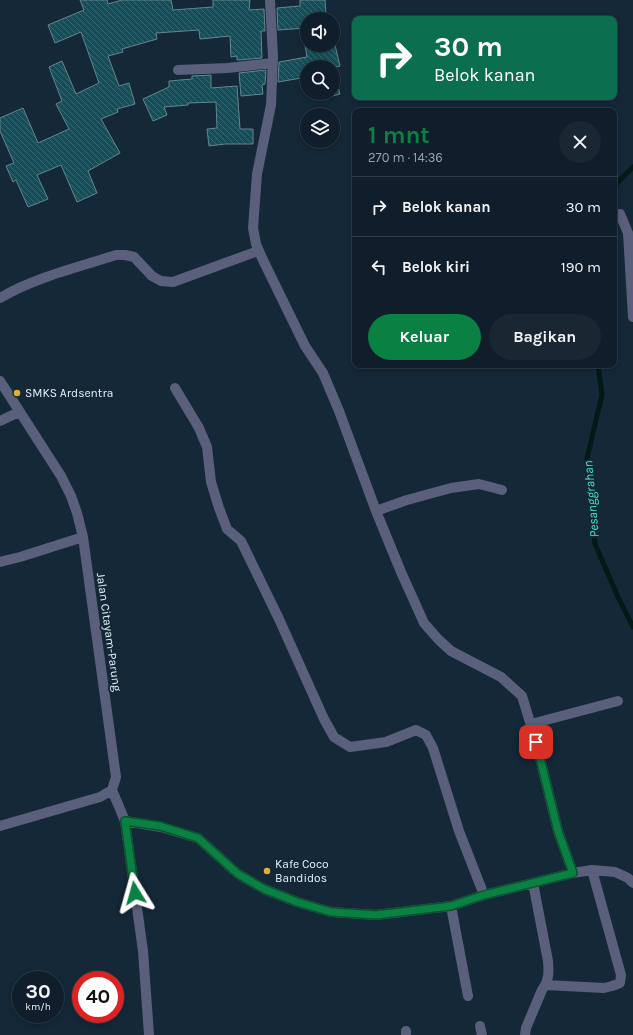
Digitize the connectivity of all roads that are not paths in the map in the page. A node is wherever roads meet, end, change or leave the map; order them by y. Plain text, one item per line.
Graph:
1 (270, 0) edge
2 (273, 63) junction
3 (178, 70) dead end
4 (620, 214) dead end
5 (258, 250) junction
6 (0, 298) edge
7 (633, 317) edge
8 (0, 381) edge
9 (175, 388) dead end
10 (19, 412) junction
11 (0, 421) edge
12 (502, 490) dead end
13 (376, 511) junction
14 (83, 536) junction
15 (0, 562) edge
16 (618, 701) dead end
17 (531, 724) junction
18 (112, 790) junction
19 (125, 821) junction
20 (0, 826) edge
21 (592, 870) junction
22 (573, 873) junction
23 (533, 883) junction
24 (633, 884) edge
25 (484, 895) junction
26 (451, 906) junction
27 (546, 984) junction
28 (468, 996) dead end
29 (149, 1035) edge
30 (525, 1035) edge

1 - 2 street
2 - 3 street
2 - 5 street
4 - 7 street
5 - 6 street
5 - 13 street
8 - 10 street, Jalan Citayam-Parung
9 - 25 street
10 - 11 street
10 - 14 street, Jalan Citayam-Parung
12 - 13 street
13 - 17 street
14 - 15 street
14 - 18 street, Jalan Citayam-Parung
16 - 17 street
17 - 22 street
18 - 19 street
18 - 20 street
19 - 26 street
19 - 29 street
21 - 22 street
21 - 24 street
21 - 27 street
22 - 23 street
23 - 25 street
23 - 27 street
25 - 26 street
26 - 28 street
27 - 30 street

